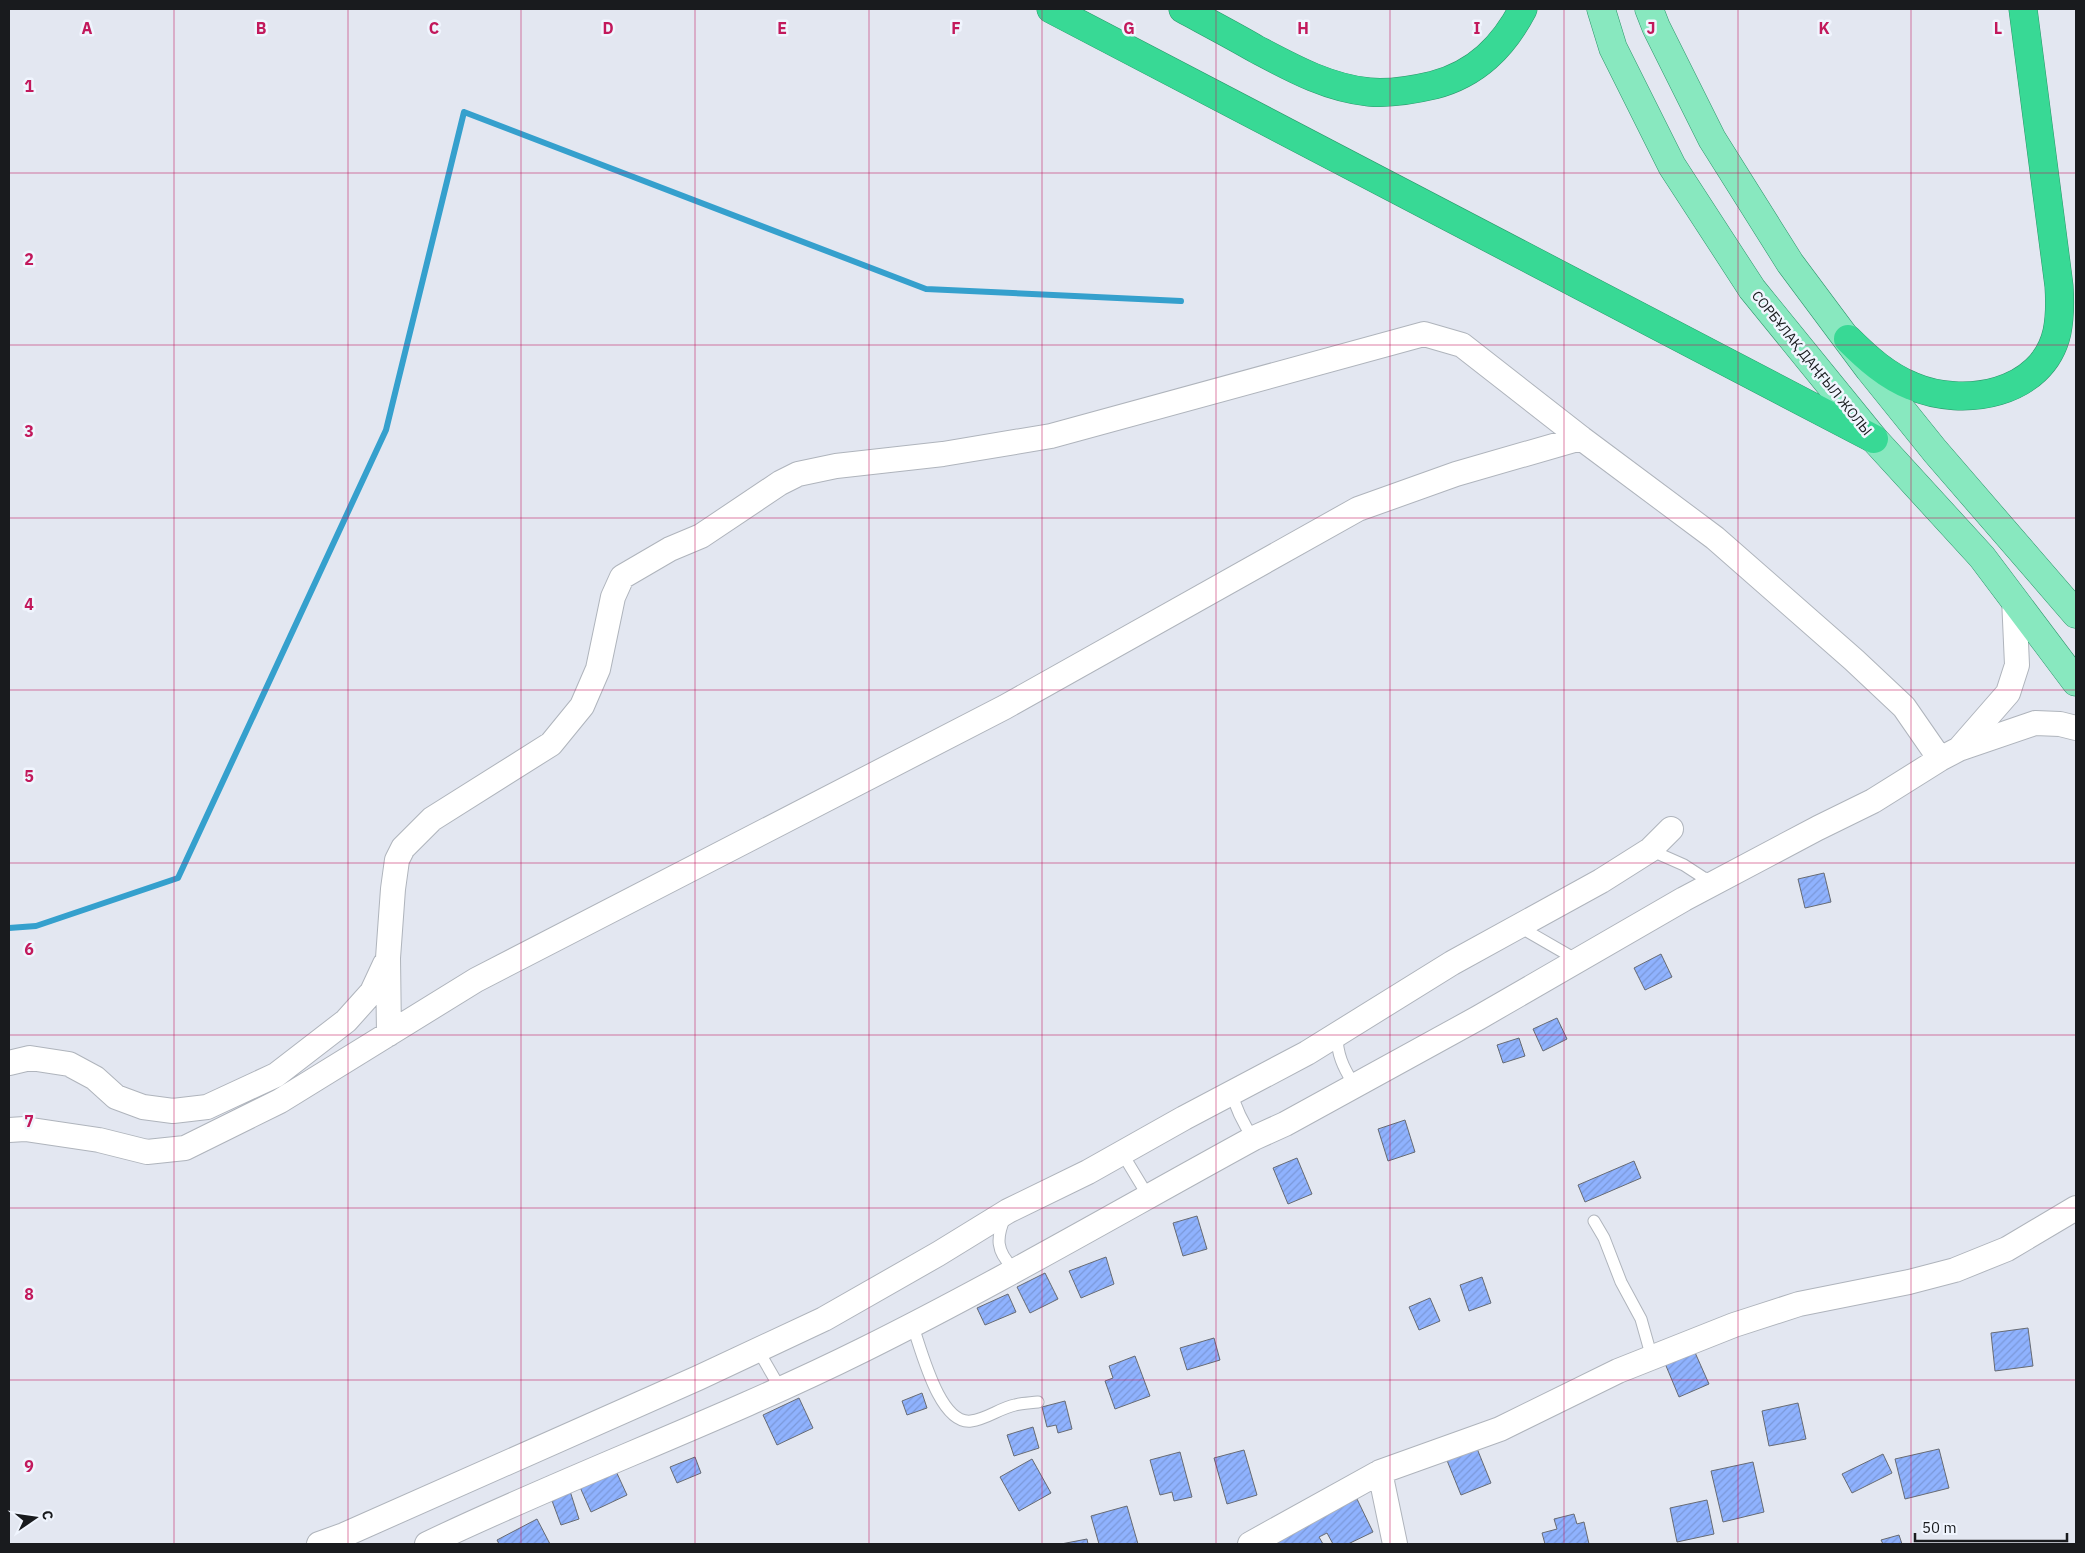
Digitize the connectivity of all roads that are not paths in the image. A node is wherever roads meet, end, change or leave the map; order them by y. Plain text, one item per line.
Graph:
1 (1051, 9) edge
2 (1183, 9) edge
3 (1523, 9) edge
4 (1600, 9) edge
5 (1649, 9) edge
6 (2023, 9) edge
7 (1848, 340) junction
8 (1581, 438) junction
9 (1874, 439) junction
10 (1935, 451) junction
11 (1905, 474) junction
12 (2014, 598) junction
13 (2076, 614) edge
14 (2076, 682) edge
15 (2076, 728) edge
16 (1949, 754) junction
17 (1671, 829) dead end
18 (1650, 850) junction
19 (1720, 881) junction
20 (1518, 926) junction
21 (388, 958) junction
22 (1579, 961) junction
23 (389, 1034) junction
24 (1337, 1035) junction
25 (9, 1063) edge
26 (1365, 1079) junction
27 (1232, 1093) junction
28 (9, 1130) edge
29 (1259, 1136) junction
30 (1122, 1153) junction
31 (1148, 1196) junction
32 (2076, 1208) edge
33 (1008, 1210) junction
34 (1594, 1221) dead end
35 (1030, 1262) junction
36 (912, 1324) junction
37 (758, 1350) junction
38 (1652, 1358) junction
39 (780, 1388) junction
40 (1038, 1402) dead end
41 (1380, 1472) junction
42 (326, 1543) edge
43 (428, 1544) edge
44 (1250, 1544) edge
45 (1395, 1544) edge

1 - 9 highway
2 - 3 highway
4 - 9 main road, СОРБҰЛАҚ ДАҢҒЫЛ ЖОЛЫ
5 - 7 main road
6 - 7 highway
7 - 10 main road
8 - 16 street
8 - 21 street
8 - 23 street
9 - 11 main road, СОРБҰЛАҚ ДАҢҒЫЛ ЖОЛЫ
10 - 11 main road
10 - 13 main road
11 - 12 main road, СОРБҰЛАҚ ДАҢҒЫЛ ЖОЛЫ
12 - 14 main road, СОРБҰЛАҚ ДАҢҒЫЛ ЖОЛЫ
12 - 16 street
15 - 16 street
16 - 19 street
17 - 18 street
18 - 19 lane
18 - 20 street
19 - 22 street
20 - 22 lane
20 - 24 street
21 - 23 street
21 - 25 street
22 - 26 street
23 - 28 street
24 - 26 lane
24 - 27 street
26 - 29 street
27 - 29 lane
27 - 30 street
29 - 31 street
30 - 31 lane
30 - 33 street
31 - 35 street
32 - 38 street
33 - 35 lane
33 - 37 street
34 - 38 lane
35 - 36 street
36 - 39 street
36 - 40 lane
37 - 39 lane
37 - 42 street
38 - 41 street
39 - 43 street
41 - 44 street
41 - 45 street

